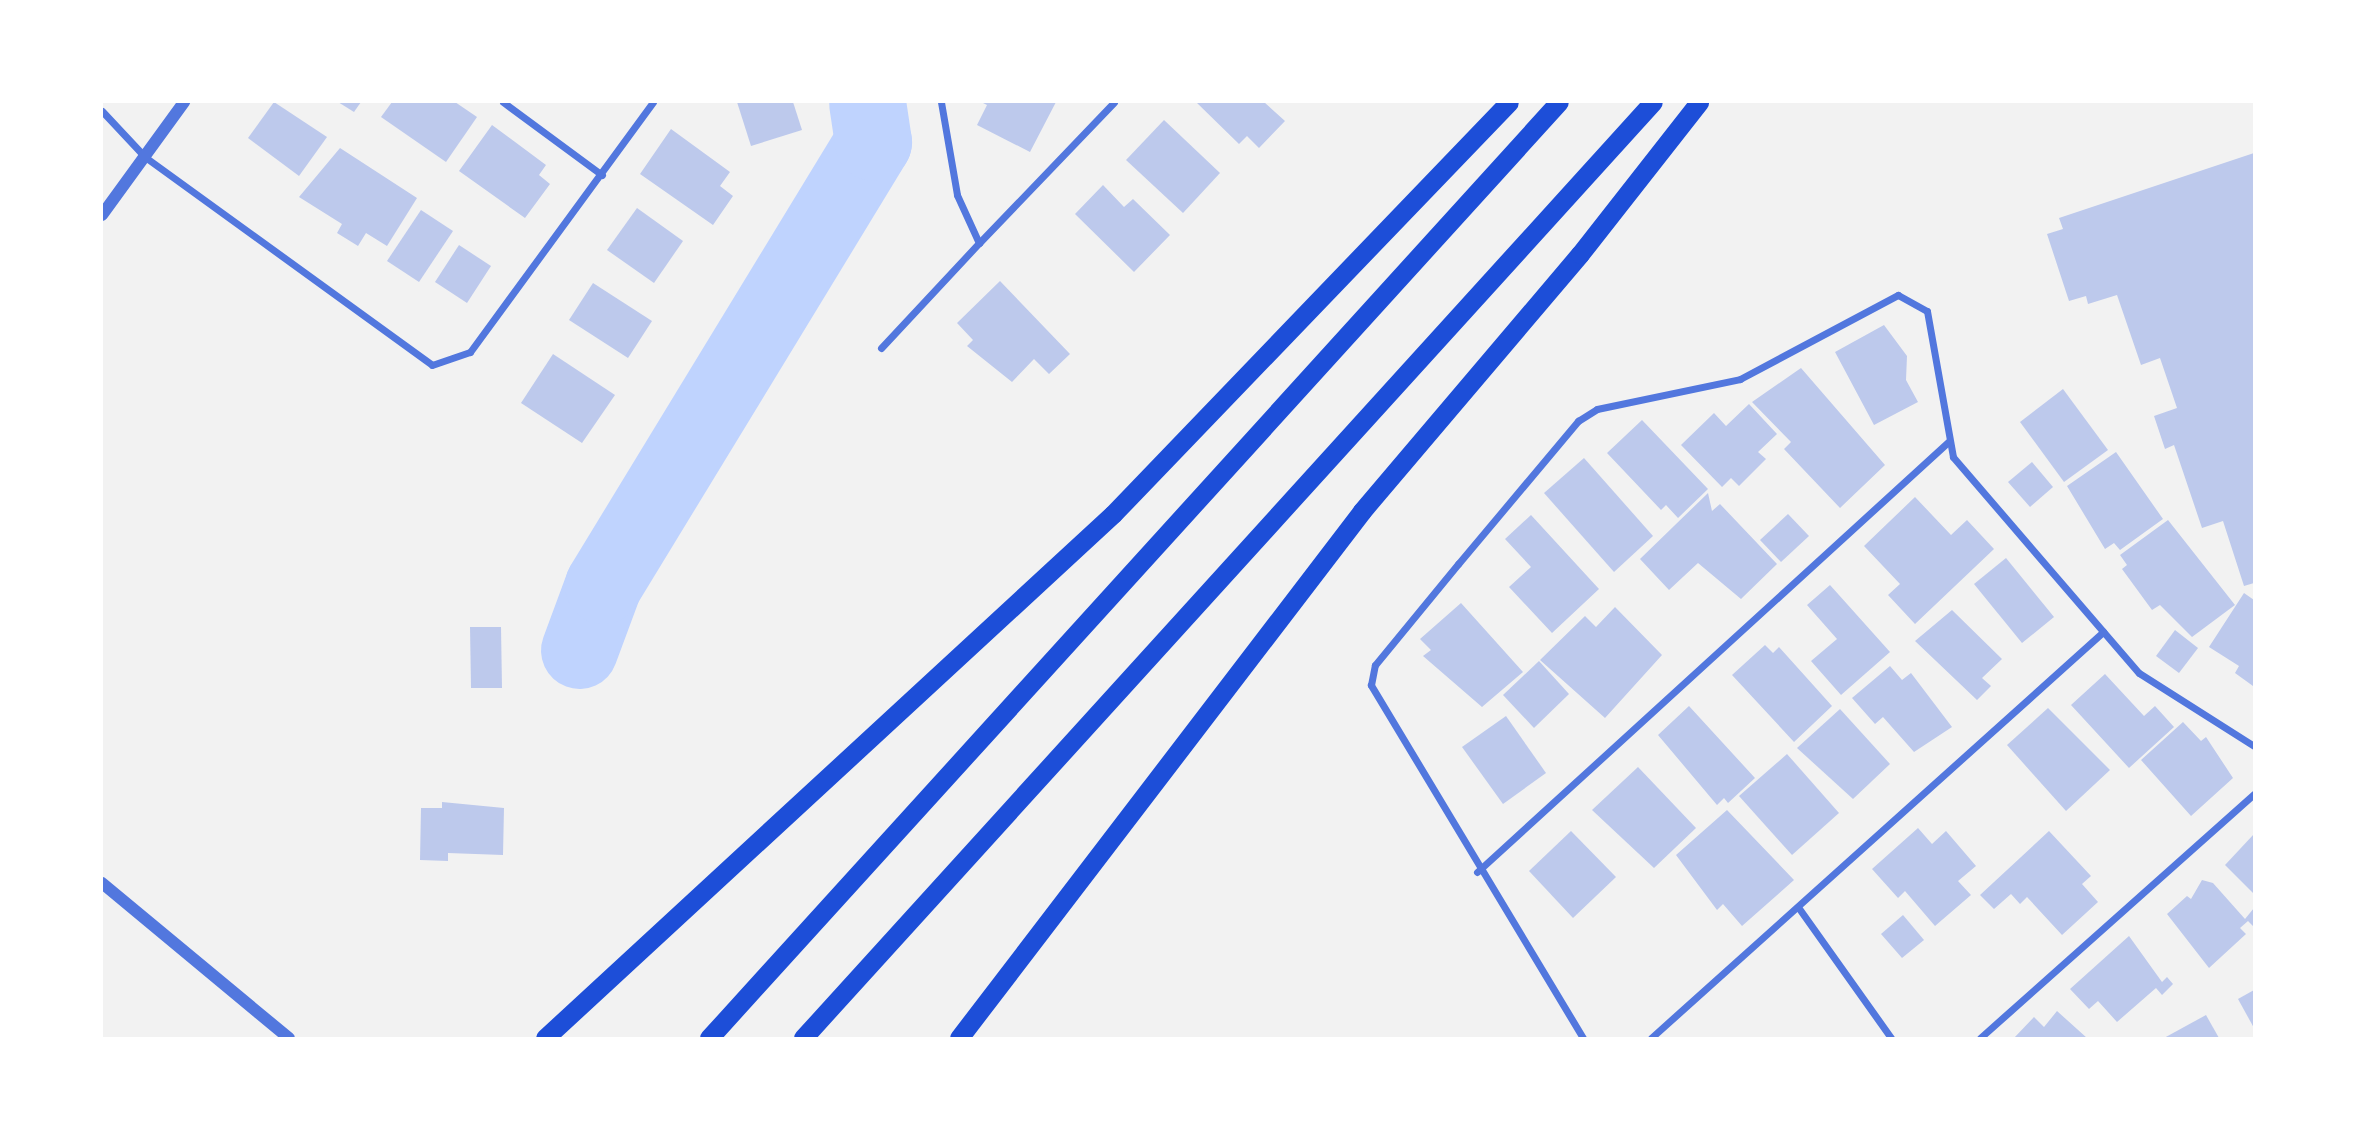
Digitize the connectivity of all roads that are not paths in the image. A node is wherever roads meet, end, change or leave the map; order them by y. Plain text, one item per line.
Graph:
1 (184, 102) edge
2 (503, 102) edge
3 (653, 102) edge
4 (941, 102) edge
5 (1114, 102) edge
6 (1509, 102) edge
7 (1559, 102) edge
8 (1653, 102) edge
9 (1699, 102) edge
10 (102, 111) edge
11 (145, 157) junction
12 (602, 175) junction
13 (102, 215) edge
14 (979, 243) junction
15 (881, 348) dead end
16 (1948, 442) junction
17 (2103, 632) junction
18 (2255, 746) edge
19 (2255, 794) edge
20 (1477, 872) junction
21 (102, 883) edge
22 (1798, 907) junction
23 (289, 1038) edge
24 (545, 1038) edge
25 (709, 1038) edge
26 (803, 1038) edge
27 (959, 1038) edge
28 (1583, 1038) edge
29 (1651, 1038) edge
30 (1891, 1038) edge
31 (1980, 1038) edge

1 - 11 street
2 - 12 street
3 - 12 street
4 - 14 street
5 - 14 street
6 - 24 highway
7 - 25 highway
8 - 26 highway
9 - 27 highway
10 - 11 street
11 - 12 street
11 - 13 street
14 - 15 street
16 - 17 street
16 - 20 street
16 - 20 street
17 - 18 street
17 - 22 street
19 - 31 street
20 - 28 street
21 - 23 street
22 - 29 street
22 - 30 street

